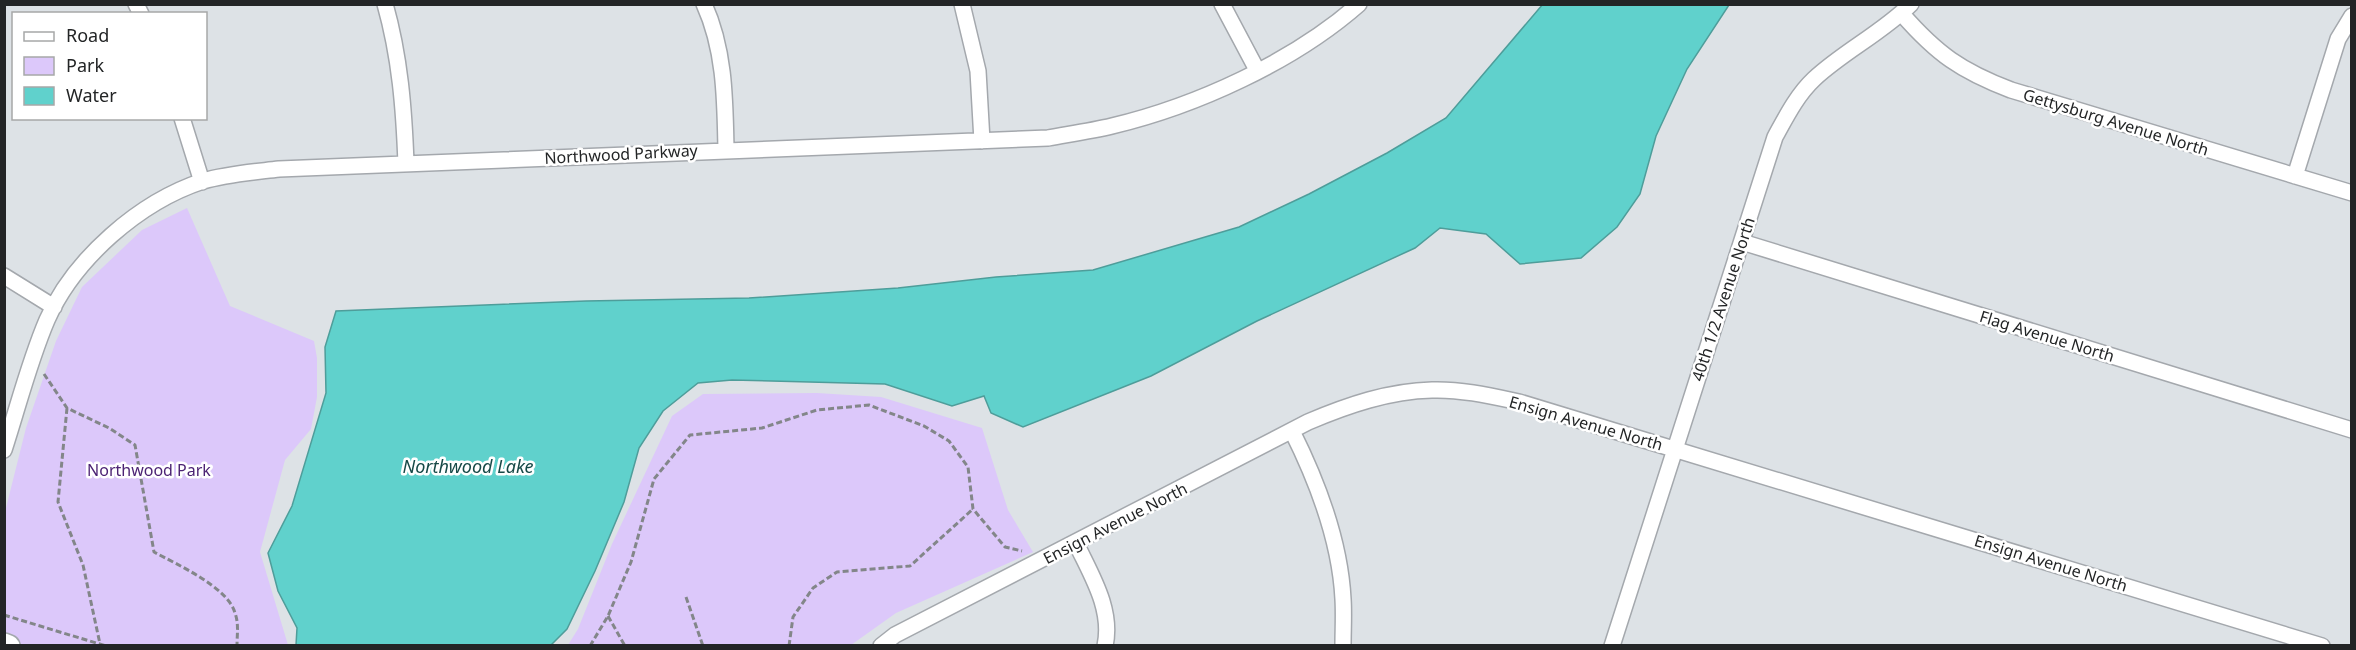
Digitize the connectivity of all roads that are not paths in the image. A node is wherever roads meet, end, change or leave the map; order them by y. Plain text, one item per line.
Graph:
1 (385, 4) edge
2 (704, 4) edge
3 (963, 4) edge
4 (1222, 4) edge
5 (1359, 4) edge
6 (1907, 9) edge
7 (2352, 16) edge
8 (1257, 70) junction
9 (183, 120) edge
10 (982, 141) junction
11 (726, 150) junction
12 (406, 164) junction
13 (2295, 176) junction
14 (202, 182) junction
15 (2352, 193) edge
16 (1742, 242) junction
17 (4, 276) edge
18 (54, 307) junction
19 (2352, 430) edge
20 (1292, 431) junction
21 (1676, 449) junction
22 (4, 450) edge
23 (1076, 543) junction
24 (4, 644) edge
25 (9, 645) edge
26 (880, 645) edge
27 (1106, 645) edge
28 (1343, 645) edge
29 (1612, 645) edge
30 (2322, 645) edge

1 - 12 street
2 - 11 street
3 - 10 street
4 - 8 street
5 - 8 street, Northwood Parkway
6 - 13 street, Gettysburg Avenue North
6 - 16 street, 40th 1/2 Avenue North
7 - 13 street
8 - 10 street, Northwood Parkway
9 - 14 street
10 - 11 street, Northwood Parkway
11 - 12 street, Northwood Parkway
12 - 14 street, Northwood Parkway
13 - 15 street, Gettysburg Avenue North
14 - 18 street, Northwood Parkway
16 - 19 street, Flag Avenue North
16 - 21 street, 40th 1/2 Avenue North
17 - 18 street
18 - 22 street, Northwood Parkway
20 - 21 street, Ensign Avenue North
20 - 23 street, Ensign Avenue North
20 - 28 street
21 - 29 street, 40th 1/2 Avenue North
21 - 30 street, Ensign Avenue North
23 - 26 street, Ensign Avenue North
23 - 27 street
24 - 25 street

